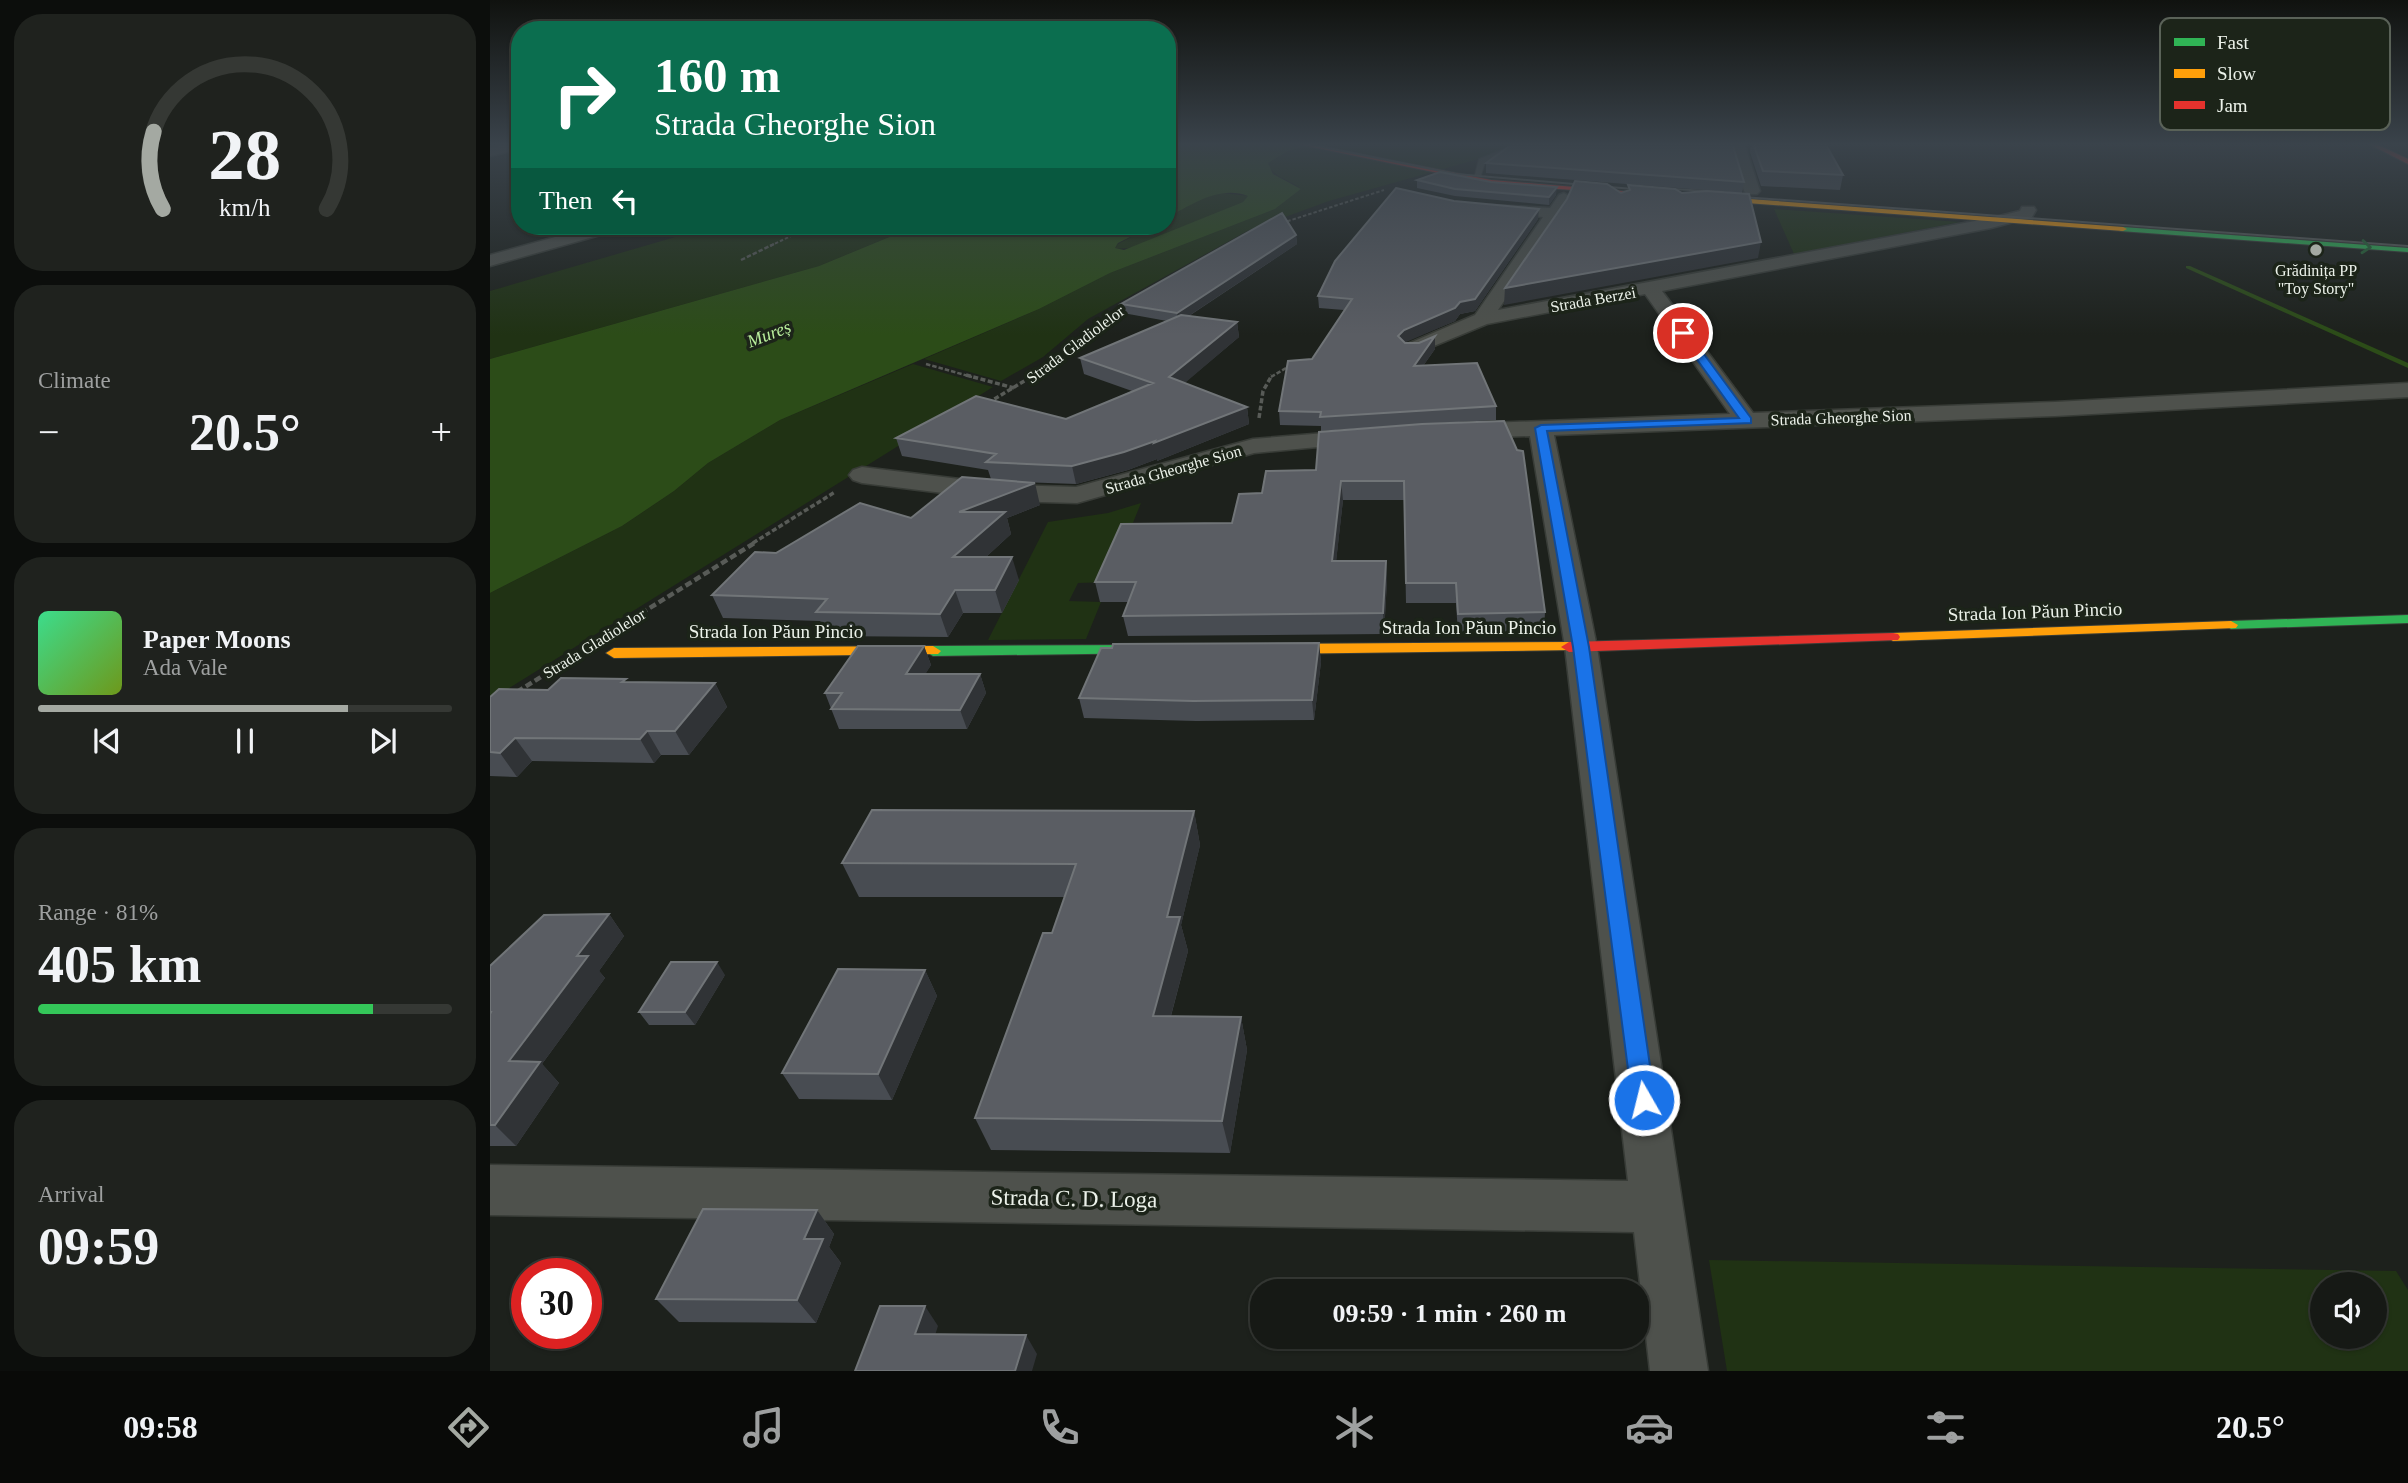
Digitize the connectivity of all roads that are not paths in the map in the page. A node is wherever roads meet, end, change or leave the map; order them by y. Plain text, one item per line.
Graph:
1 (1489, 207) edge
2 (1559, 207) edge
3 (1848, 207) edge
4 (1984, 207) edge
5 (2028, 210) junction
6 (1556, 214) junction
7 (2005, 219) junction
8 (581, 235) edge
9 (2408, 236) edge
10 (2408, 250) edge
11 (490, 261) edge
12 (1651, 289) junction
13 (1482, 319) junction
14 (1412, 349) edge
15 (2408, 390) edge
16 (1747, 421) junction
17 (1541, 428) junction
18 (1436, 432) edge
19 (1383, 436) edge
20 (862, 475) road end
21 (2408, 619) edge
22 (1581, 647) junction
23 (1250, 649) edge
24 (1167, 650) edge
25 (614, 653) dead end
26 (490, 1190) edge
27 (1658, 1207) junction
28 (1679, 1371) edge

1 - 6 street
2 - 6 street
3 - 7 main road
4 - 5 main road
5 - 7 street, Strada Berzei
5 - 9 main road
6 - 13 street
7 -> 10 main road
7 - 12 street, Strada Berzei
8 - 11 street
12 - 13 street, Strada Berzei
12 - 16 street
13 - 14 street, Strada Berzei
15 - 16 street, Strada Gheorghe Sion
16 - 17 street, Strada Gheorghe Sion
17 - 18 street, Strada Gheorghe Sion
17 - 22 street
19 - 20 street, Strada Gheorghe Sion
21 - 22 main road, Strada Ion Păun Pincio
22 - 23 main road, Strada Ion Păun Pincio
22 - 27 street
24 - 25 main road, Strada Ion Păun Pincio
26 - 27 street, Strada C. D. Loga
27 - 28 street

